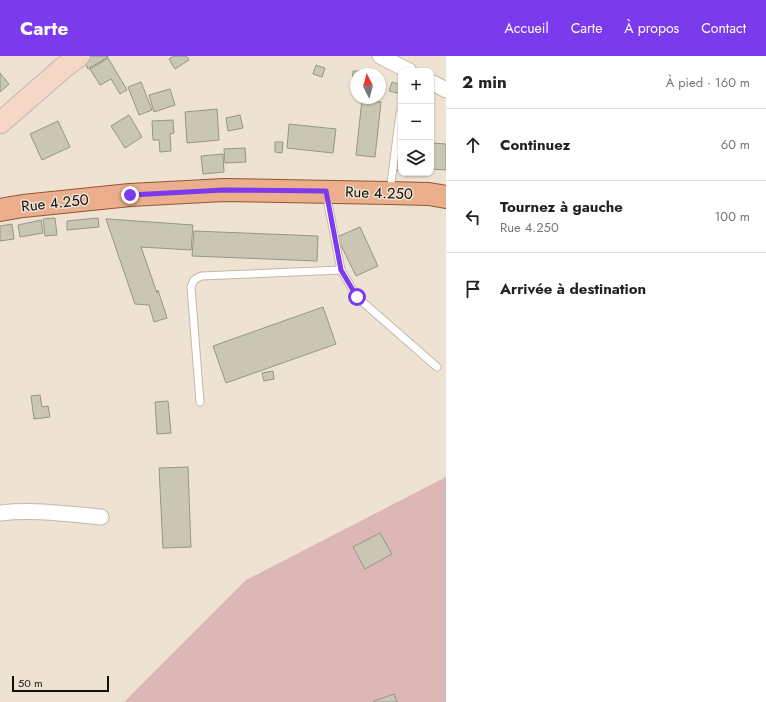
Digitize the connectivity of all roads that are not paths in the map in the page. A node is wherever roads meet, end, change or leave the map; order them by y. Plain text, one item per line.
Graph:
1 (79, 56) edge
2 (380, 56) edge
3 (404, 68) edge
4 (434, 84) edge
5 (446, 90) edge
6 (0, 123) edge
7 (398, 127) edge
8 (326, 191) junction
9 (389, 193) junction
10 (446, 197) edge
11 (0, 210) edge
12 (341, 270) junction
13 (437, 367) dead end
14 (200, 402) dead end
15 (0, 513) edge
16 (102, 517) dead end

1 - 6 street
2 - 3 street
4 - 5 street
7 - 9 lane
8 - 9 main road, Rue 4.250
8 - 11 main road, Rue 4.250
8 - 12 lane
9 - 10 main road, Rue 4.250
12 - 13 lane
12 - 14 lane
15 - 16 street

